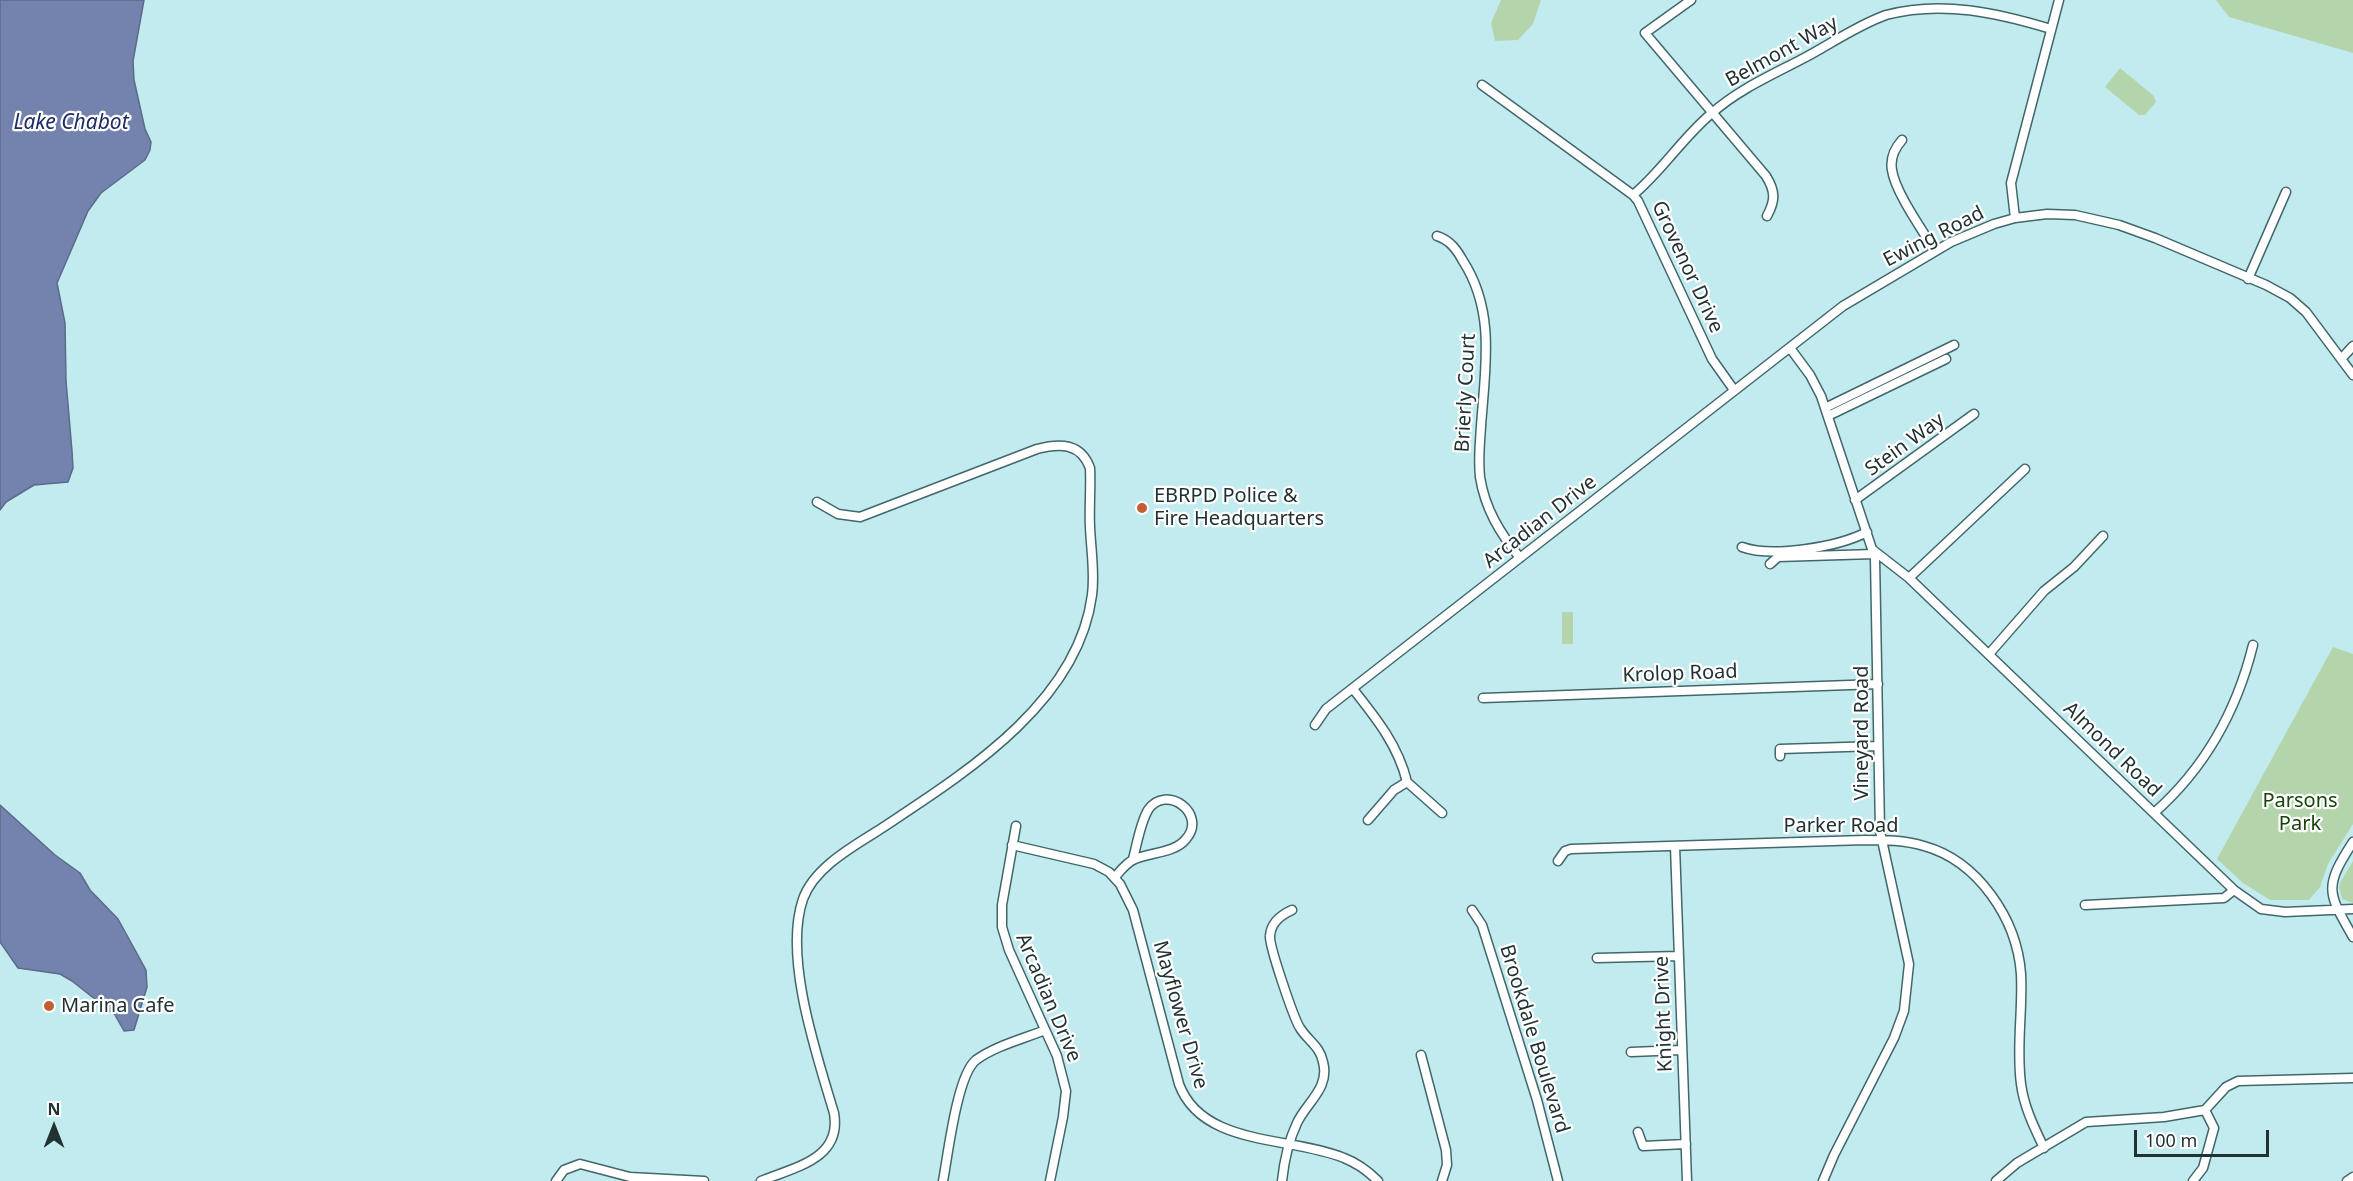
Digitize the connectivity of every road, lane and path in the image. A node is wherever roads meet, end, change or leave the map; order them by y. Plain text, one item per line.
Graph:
1 (1691, 0) edge
2 (2059, 0) edge
3 (2051, 28) junction
4 (1482, 85) dead end
5 (1712, 112) junction
6 (1902, 140) dead end
7 (2286, 192) dead end
8 (1633, 195) junction
9 (1767, 216) dead end
10 (2014, 218) junction
11 (1437, 236) dead end
12 (1935, 251) junction
13 (2248, 279) junction
14 (1954, 345) dead end
15 (2353, 346) edge
16 (1790, 348) junction
17 (1946, 358) dead end
18 (2342, 358) junction
19 (2353, 375) edge
20 (1734, 390) junction
21 (1827, 412) junction
22 (1974, 414) dead end
23 (2025, 470) dead end
24 (1855, 500) junction
25 (817, 502) dead end
26 (1867, 532) junction
27 (2103, 536) dead end
28 (1742, 547) dead end
29 (1874, 552) junction
30 (1520, 558) junction
31 (1770, 564) dead end
32 (1909, 579) junction
33 (2253, 645) dead end
34 (1989, 654) junction
35 (1878, 684) junction
36 (1353, 689) junction
37 (1483, 698) dead end
38 (1315, 725) dead end
39 (1878, 746) junction
40 (1780, 756) dead end
41 (1407, 782) junction
42 (1442, 813) dead end
43 (2154, 813) junction
44 (1368, 820) dead end
45 (1016, 826) dead end
46 (1881, 840) junction
47 (2353, 842) edge
48 (1012, 845) junction
49 (1675, 846) junction
50 (1133, 859) junction
51 (1558, 861) dead end
52 (1114, 877) junction
53 (2234, 890) junction
54 (2085, 905) dead end
55 (2353, 909) edge
56 (1292, 910) dead end
57 (1472, 910) dead end
58 (2338, 910) junction
59 (2353, 937) edge
60 (1679, 956) junction
61 (1596, 958) dead end
62 (1045, 1030) junction
63 (1682, 1050) junction
64 (1630, 1052) dead end
65 (1421, 1055) dead end
66 (2353, 1078) edge
67 (2205, 1110) junction
68 (1638, 1132) dead end
69 (1290, 1144) junction
70 (1686, 1144) junction
71 (2044, 1148) junction
72 (2353, 1177) edge
73 (556, 1181) edge
74 (704, 1181) edge
75 (761, 1181) edge
76 (943, 1181) edge
77 (1050, 1181) edge
78 (1282, 1181) edge
79 (1378, 1181) edge
80 (1442, 1181) edge
81 (1558, 1181) edge
82 (1687, 1181) edge
83 (1823, 1181) edge
84 (1996, 1181) edge
85 (2193, 1181) edge
86 (2347, 1181) edge

1 - 5 street
2 - 3 street
3 - 5 street, Belmont Way
3 - 10 street
4 - 8 street, Grovenor Drive
5 - 8 street, Belmont Way
5 - 9 street
6 - 12 street
7 - 13 street
8 - 20 street, Grovenor Drive
10 - 12 street, Ewing Road
10 - 13 street, Ewing Road
11 - 30 street, Brierly Court
12 - 16 street, Ewing Road
13 - 18 street, Ewing Road
14 - 21 street
15 - 18 street
16 - 20 street, Arcadian Drive
16 - 21 street
17 - 21 street
18 - 19 street, Ewing Road
20 - 30 street, Arcadian Drive
21 - 24 street
22 - 24 street, Stein Way
23 - 32 street
24 - 26 street
25 - 75 street
26 - 28 street
26 - 29 street
27 - 34 street
29 - 31 street
29 - 32 street, Almond Road
29 - 35 street, Vineyard Road
30 - 36 street, Arcadian Drive
32 - 34 street, Almond Road
33 - 43 street
34 - 43 street, Almond Road
35 - 37 street, Krolop Road
35 - 39 street, Vineyard Road
36 - 38 street, Arcadian Drive
36 - 41 street
39 - 40 street
39 - 46 street, Vineyard Road
41 - 42 street
41 - 44 street
43 - 53 street, Almond Road
45 - 48 street, Arcadian Drive
46 - 49 street, Parker Road
46 - 71 street, Parker Road
46 - 83 street, Vineyard Road
47 - 58 street
48 - 52 street, Mayflower Drive
48 - 62 street, Arcadian Drive
49 - 51 street, Parker Road
49 - 60 street, Knight Drive
50 - 50 street
50 - 52 street
52 - 69 street, Mayflower Drive
53 - 54 street
53 - 58 street, Almond Road
55 - 58 street, Almond Road
56 - 69 street
57 - 81 street, Brookdale Boulevard
58 - 59 street
60 - 61 street
60 - 63 street, Knight Drive
62 - 76 street
62 - 77 street, Arcadian Drive
63 - 64 street
63 - 70 street, Knight Drive
65 - 80 street
66 - 67 street
67 - 71 street
67 - 85 street
68 - 70 street
69 - 78 street
69 - 79 street, Mayflower Drive
70 - 82 street, Knight Drive
71 - 84 street
72 - 86 street
73 - 74 street

